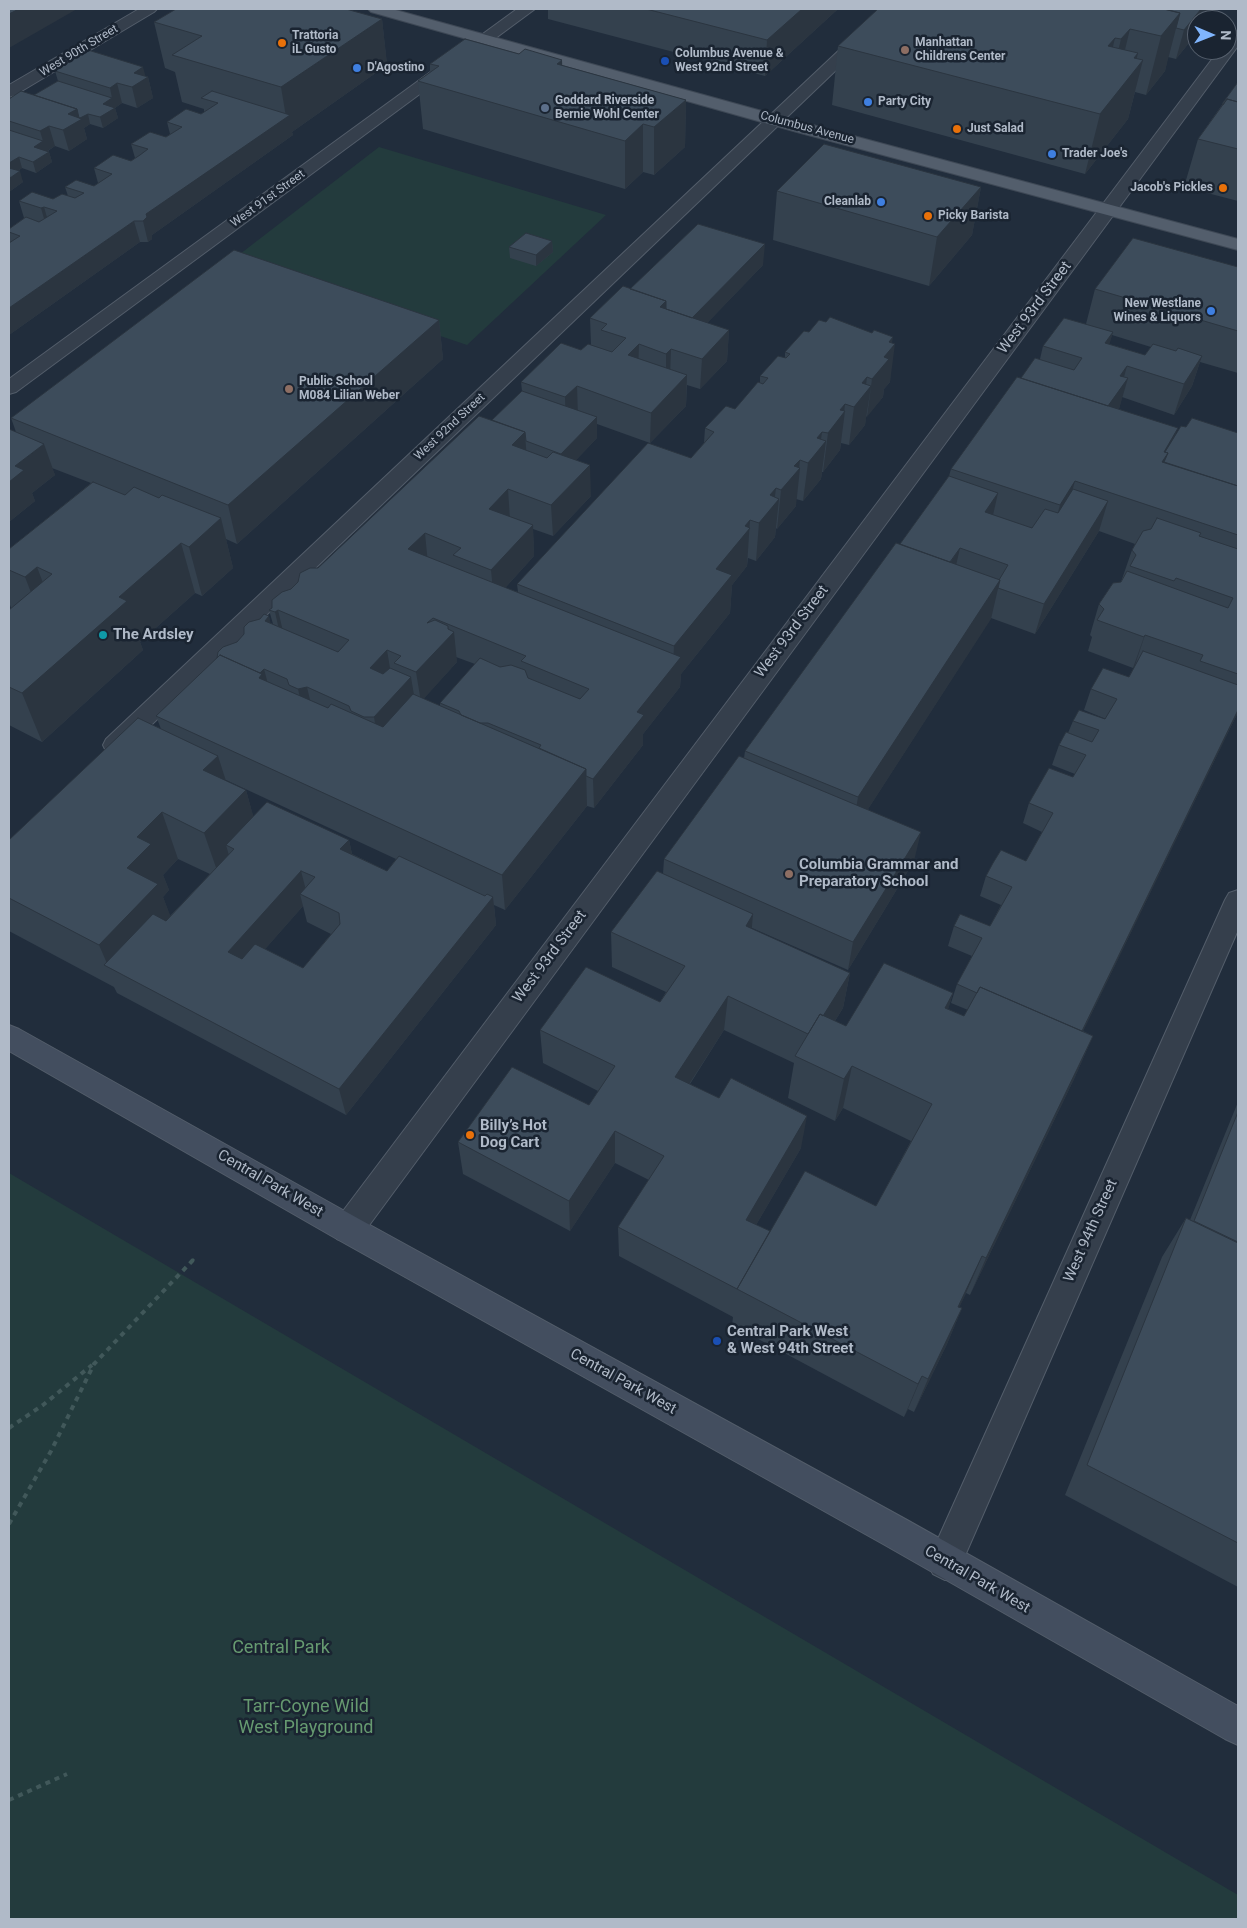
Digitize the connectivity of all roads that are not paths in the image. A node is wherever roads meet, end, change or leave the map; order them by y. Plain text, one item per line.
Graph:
1 (149, 9) edge
2 (376, 9) edge
3 (527, 9) edge
4 (892, 9) edge
5 (1238, 36) edge
6 (485, 40) junction
7 (9, 92) edge
8 (775, 120) junction
9 (1109, 208) junction
10 (1238, 245) edge
11 (9, 388) edge
12 (103, 756) edge
13 (1238, 900) edge
14 (9, 1037) edge
15 (348, 1229) junction
16 (945, 1562) junction
17 (1238, 1726) edge

1 - 7 street, West 90th Street
2 - 6 main road, Columbus Avenue
3 - 6 street, West 91st Street
4 - 8 street, West 92nd Street
5 - 9 street, West 93rd Street
6 - 8 main road, Columbus Avenue
6 - 11 street, West 91st Street
8 - 9 main road, Columbus Avenue
8 - 12 street, West 92nd Street
9 - 10 main road, Columbus Avenue
9 - 15 street, West 93rd Street
13 - 16 street, West 94th Street
14 - 15 main road, Central Park West
15 - 16 main road, Central Park West
16 - 17 main road, Central Park West

